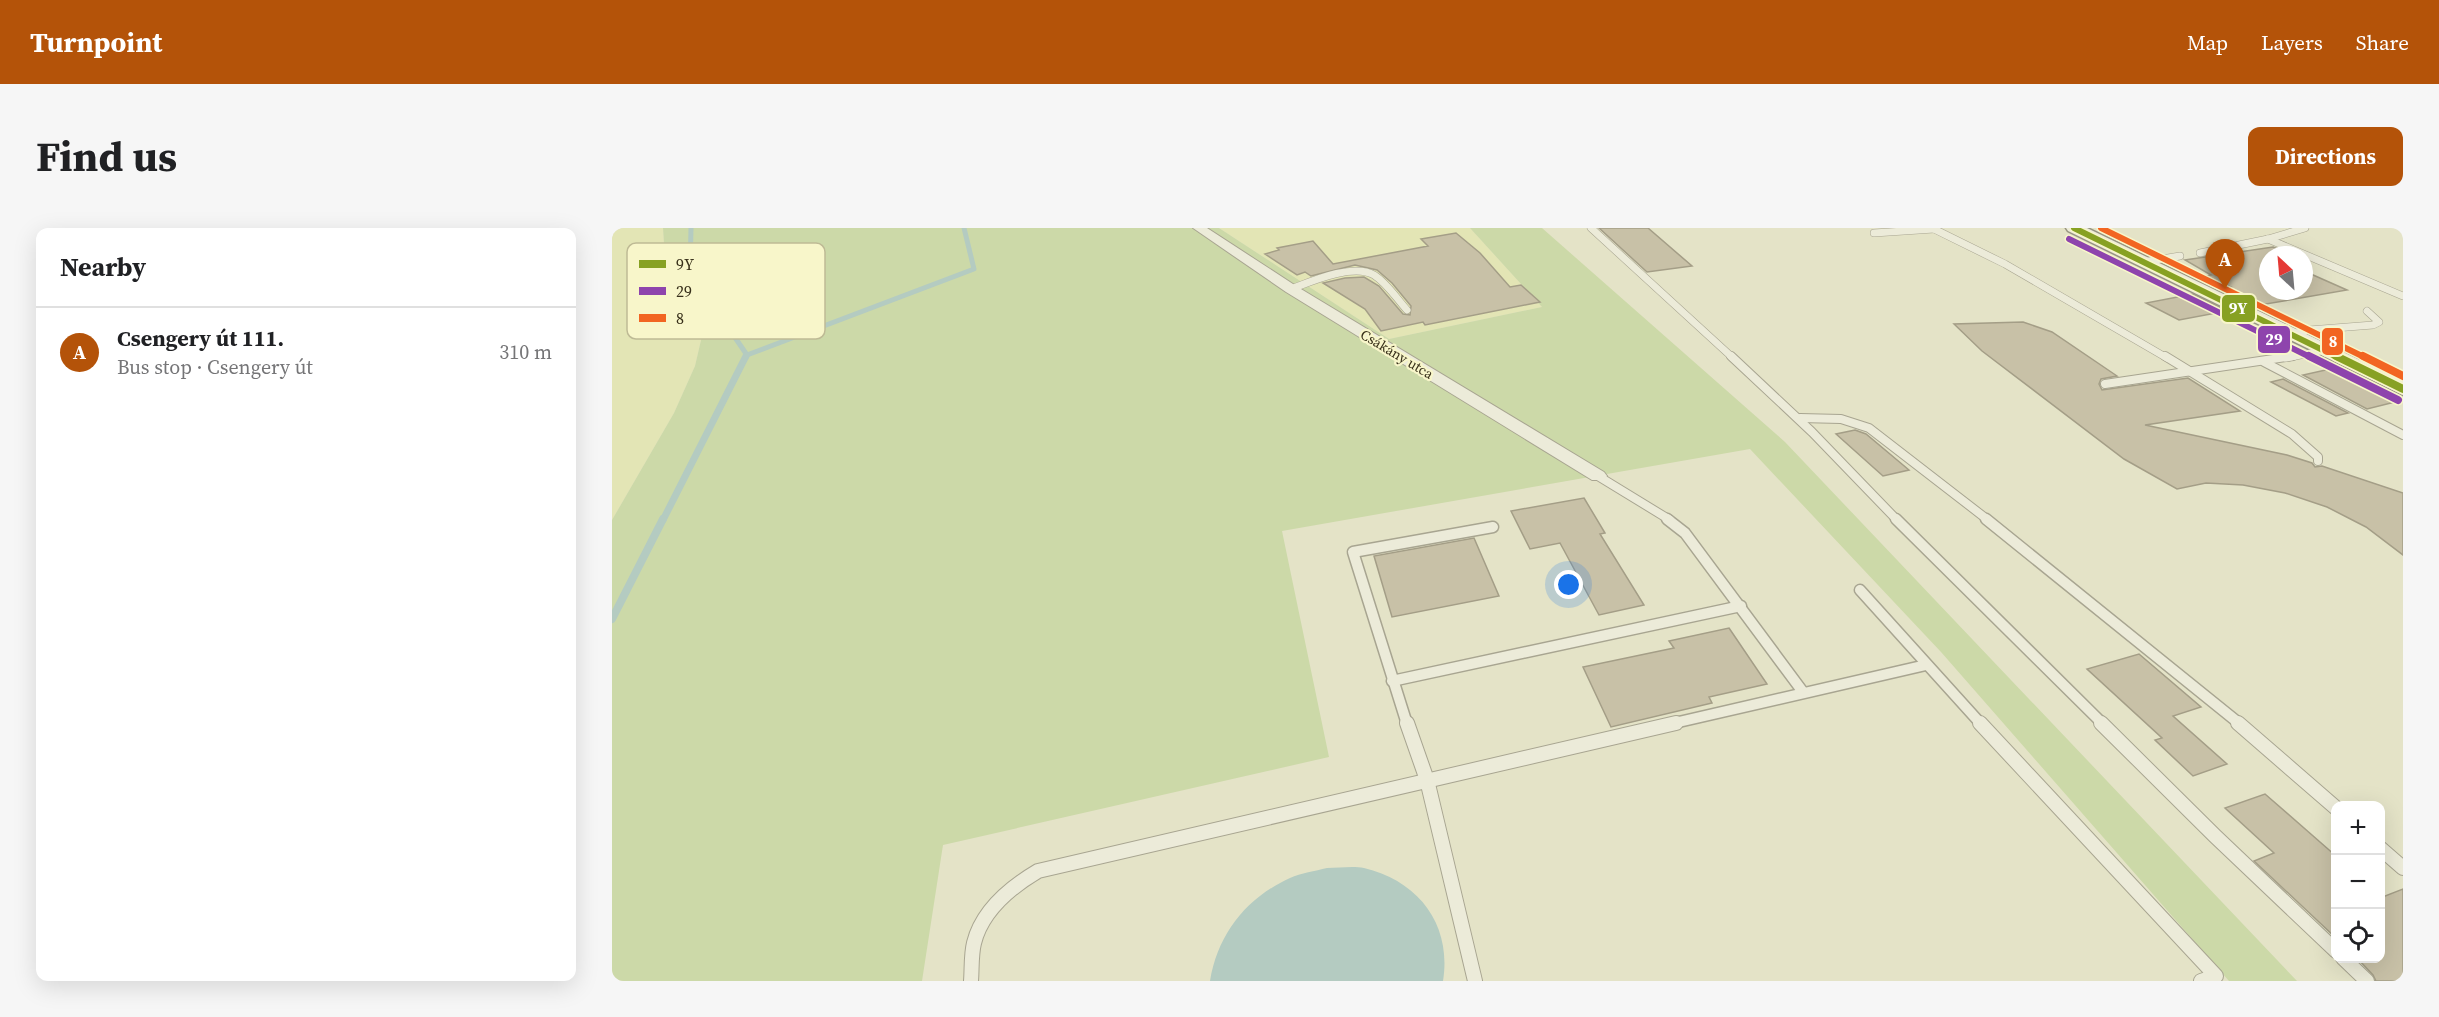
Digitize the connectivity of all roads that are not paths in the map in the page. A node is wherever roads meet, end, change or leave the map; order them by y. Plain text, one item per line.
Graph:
1 (1199, 228) edge
2 (1591, 228) edge
3 (2074, 228) edge
4 (2305, 228) edge
5 (1933, 229) edge
6 (1874, 233) dead end
7 (2268, 239) junction
8 (2200, 253) dead end
9 (2180, 256) dead end
10 (2144, 262) junction
11 (1291, 289) junction
12 (2403, 296) edge
13 (1407, 309) dead end
14 (2367, 311) dead end
15 (2293, 334) junction
16 (2325, 350) junction
17 (2264, 362) junction
18 (2192, 372) junction
19 (2105, 384) dead end
20 (2403, 388) edge
21 (1800, 418) junction
22 (2403, 435) edge
23 (2318, 461) dead end
24 (1598, 476) joint
25 (1493, 527) dead end
26 (1860, 590) dead end
27 (1741, 606) junction
28 (1926, 665) junction
29 (1392, 681) junction
30 (1803, 692) junction
31 (1427, 780) junction
32 (2331, 804) edge
33 (2385, 852) edge
34 (2403, 868) edge
35 (2331, 946) edge
36 (2348, 963) edge
37 (2218, 978) edge
38 (971, 981) edge
39 (1475, 981) edge
40 (2200, 981) edge
41 (2367, 981) edge

1 - 11 street, Csákány utca
2 - 21 lane
3 - 10 main road
4 - 7 lane
5 - 6 lane
5 - 18 lane
7 - 8 lane
7 - 12 lane
9 - 10 lane
10 - 15 main road
11 - 13 lane
11 - 24 street, Csákány utca
14 - 15 lane
15 - 16 main road
16 - 17 lane
16 - 20 main road
17 - 18 lane
17 - 22 lane
18 - 19 lane
18 - 23 lane
21 - 32 lane
21 - 35 lane
24 - 27 lane
25 - 29 lane
26 - 28 lane
27 - 29 lane
27 - 30 lane
28 - 30 lane
28 - 37 lane
29 - 31 lane
30 - 31 lane
31 - 38 lane
31 - 39 lane
33 - 34 lane
36 - 41 lane
37 - 40 lane

